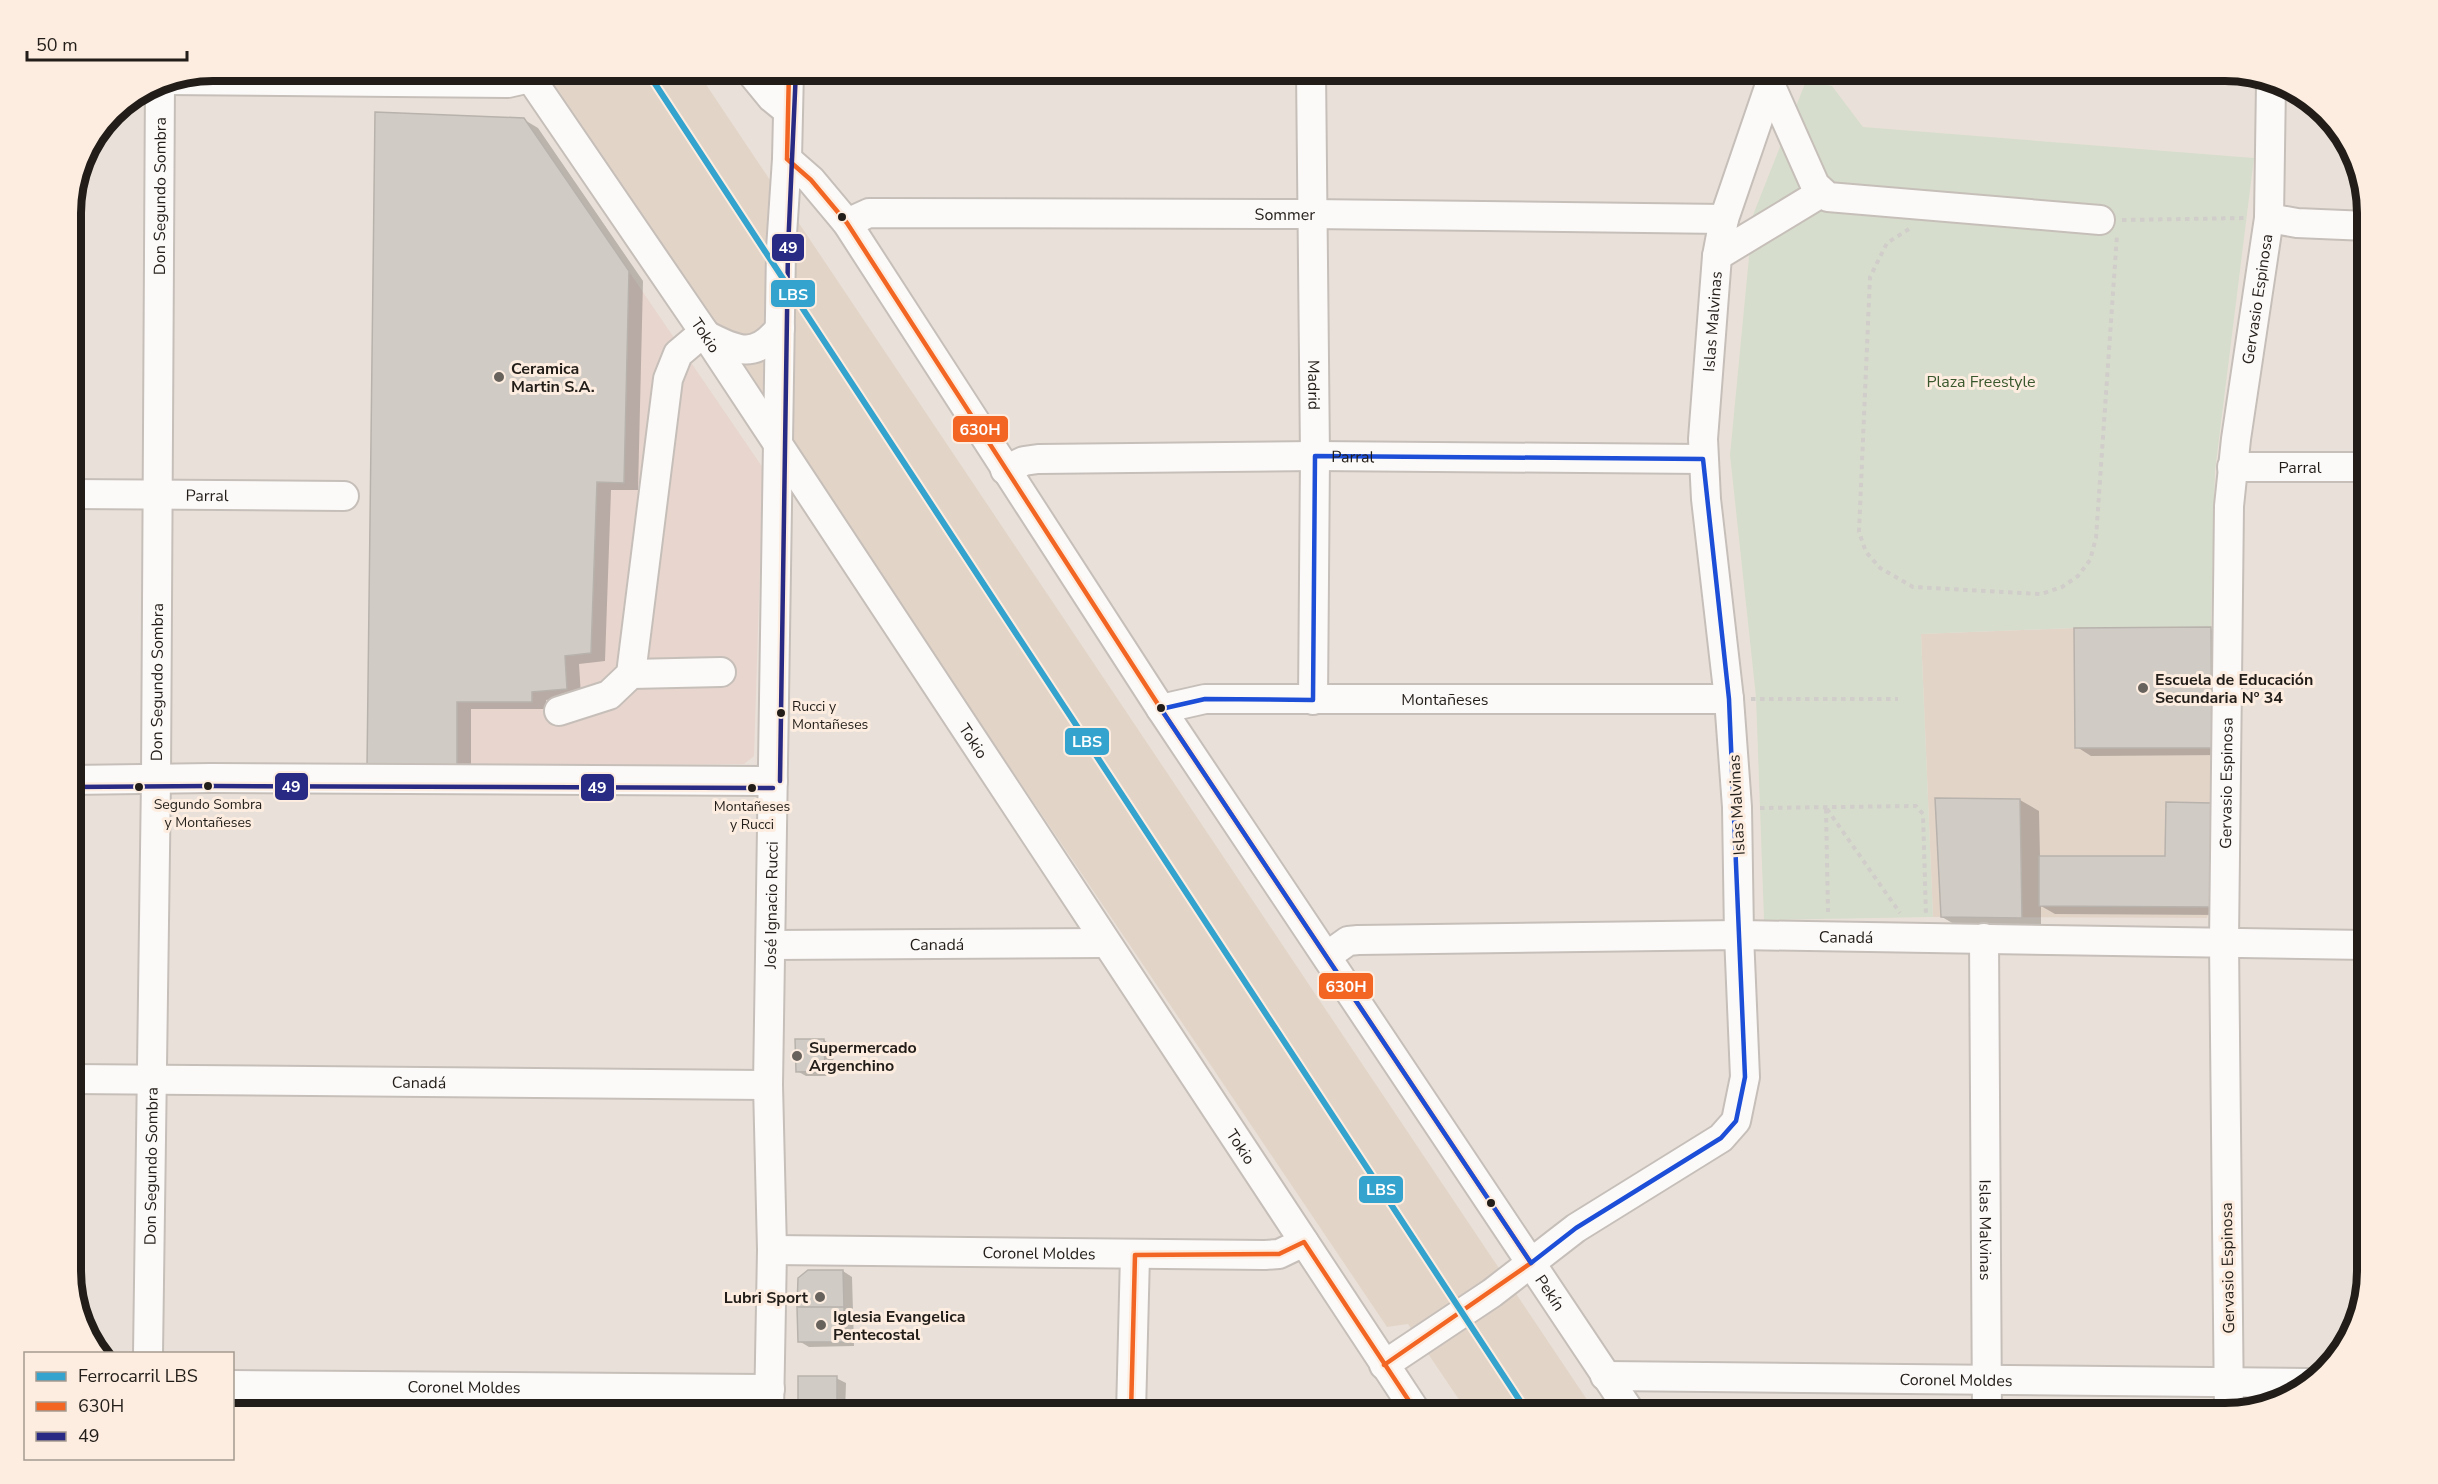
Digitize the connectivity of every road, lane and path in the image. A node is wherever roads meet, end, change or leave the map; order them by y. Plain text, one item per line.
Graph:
1 (280, 81) edge
2 (512, 81) edge
3 (532, 81) edge
4 (758, 81) edge
5 (789, 81) edge
6 (1311, 81) edge
7 (1771, 81) edge
8 (1774, 81) edge
9 (2271, 90) edge
10 (160, 93) edge
11 (788, 111) junction
12 (787, 159) junction
13 (1821, 193) junction
14 (1311, 214) junction
15 (2269, 218) junction
16 (1724, 219) junction
17 (847, 223) junction
18 (1918, 225) dead end
19 (2357, 226) edge
20 (2108, 233) junction
21 (1718, 256) junction
22 (780, 328) junction
23 (705, 334) junction
24 (778, 445) junction
25 (1315, 456) junction
26 (1703, 459) junction
27 (2232, 466) junction
28 (2357, 467) edge
29 (1005, 470) junction
30 (81, 494) edge
31 (157, 494) junction
32 (344, 496) dead end
33 (833, 528) junction
34 (777, 534) junction
35 (721, 672) dead end
36 (632, 674) junction
37 (1729, 699) junction
38 (1898, 699) dead end
39 (1313, 700) junction
40 (1161, 709) junction
41 (559, 711) dead end
42 (156, 778) junction
43 (81, 780) edge
44 (774, 781) junction
45 (1737, 807) junction
46 (1826, 808) junction
47 (1739, 935) junction
48 (1828, 936) junction
49 (1922, 938) junction
50 (1984, 938) junction
51 (2224, 942) junction
52 (1105, 943) junction
53 (771, 945) junction
54 (2357, 945) edge
55 (1327, 956) junction
56 (81, 1079) edge
57 (153, 1080) junction
58 (768, 1085) junction
59 (1304, 1242) junction
60 (772, 1250) junction
61 (1135, 1255) junction
62 (1531, 1263) junction
63 (148, 1352) edge
64 (1384, 1365) junction
65 (1605, 1376) junction
66 (1986, 1380) junction
67 (2228, 1382) junction
68 (2294, 1383) edge
69 (234, 1385) edge
70 (770, 1401) edge
71 (1131, 1403) edge
72 (1410, 1403) edge
73 (1623, 1403) edge
74 (1987, 1403) edge
75 (2229, 1403) edge

1 - 2 street
3 - 23 street, Tokio
4 - 11 street
5 - 11 street, José Ignacio Rucci
6 - 14 street, Madrid
7 - 16 street, Islas Malvinas
8 - 13 street
9 - 15 street, Gervasio Espinosa
10 - 31 street, Don Segundo Sombra
11 - 12 street, José Ignacio Rucci
12 - 17 street, Pekín
12 - 22 street, José Ignacio Rucci
13 - 20 street
13 - 21 street
14 - 16 street, Sommer
14 - 17 street, Sommer
14 - 25 street, Madrid
15 - 19 street
15 - 20 path
15 - 27 street, Gervasio Espinosa
16 - 21 street, Islas Malvinas
17 - 29 street, Pekín
18 - 20 path
21 - 26 street, Islas Malvinas
22 - 23 street
22 - 24 street, José Ignacio Rucci
23 - 24 street, Tokio
23 - 36 street
24 - 33 street, Tokio
24 - 34 street, José Ignacio Rucci
25 - 26 street, Parral
25 - 29 street, Parral
25 - 39 street, Madrid
26 - 37 street, Islas Malvinas
27 - 28 street, Parral
27 - 51 street, Gervasio Espinosa
29 - 40 street, Pekín
30 - 31 street, Parral
31 - 32 street, Parral
31 - 42 street, Don Segundo Sombra
33 - 34 street
33 - 52 street, Tokio
34 - 44 street, José Ignacio Rucci
35 - 36 street
36 - 41 street
37 - 38 path
37 - 39 street, Montañeses
37 - 45 street, Islas Malvinas
39 - 40 street, Montañeses
40 - 55 street, Pekín
42 - 43 street
42 - 44 street
42 - 57 street, Don Segundo Sombra
44 - 53 street, José Ignacio Rucci
45 - 46 path
45 - 47 street, Islas Malvinas
46 - 48 path
46 - 49 path
46 - 49 path
47 - 48 street, Canadá
47 - 55 street, Canadá
47 - 62 street, Islas Malvinas
48 - 49 street, Canadá
49 - 50 street, Canadá
50 - 51 street, Canadá
50 - 66 street, Islas Malvinas
51 - 54 street, Canadá
51 - 67 street, Gervasio Espinosa
52 - 53 street, Canadá
52 - 59 street, Tokio
53 - 58 street, José Ignacio Rucci
55 - 62 street, Pekín
56 - 57 street, Canadá
57 - 58 street, Canadá
57 - 63 street, Don Segundo Sombra
58 - 60 street, José Ignacio Rucci
59 - 61 street, Coronel Moldes
59 - 64 street, Tokio
60 - 61 street, Coronel Moldes
60 - 70 street, José Ignacio Rucci
61 - 71 street
62 - 64 street, Islas Malvinas
62 - 65 street, Pekín
64 - 72 street, Tokio
65 - 66 street, Coronel Moldes
65 - 73 street, Pekín
66 - 67 street, Coronel Moldes
66 - 74 street, Islas Malvinas
67 - 68 street, Coronel Moldes
67 - 75 street, Gervasio Espinosa
69 - 70 street, Coronel Moldes

